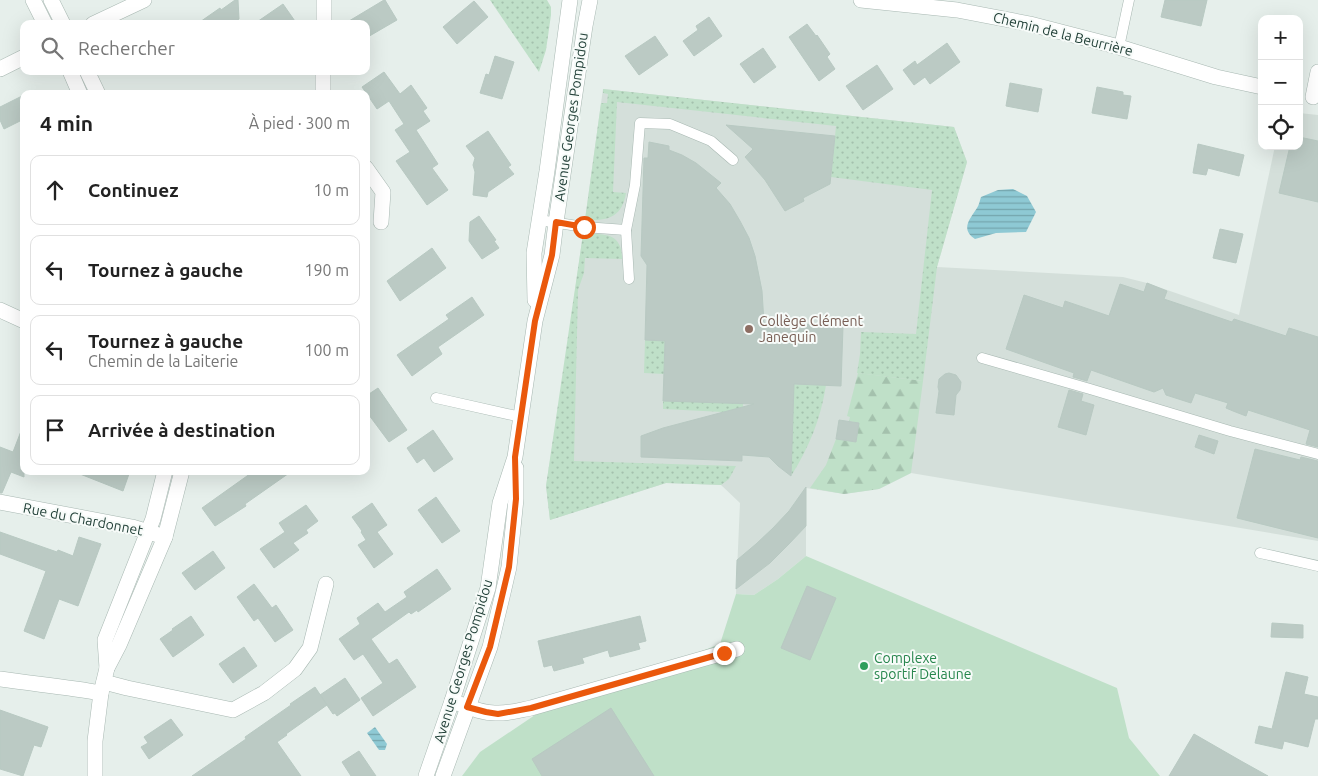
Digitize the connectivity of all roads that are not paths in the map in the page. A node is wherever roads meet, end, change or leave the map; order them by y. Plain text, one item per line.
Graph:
1 (32, 0) edge
2 (51, 0) edge
3 (144, 0) edge
4 (324, 0) edge
5 (570, 0) edge
6 (590, 0) edge
7 (861, 0) edge
8 (1129, 0) edge
9 (957, 5) edge
10 (43, 20) edge
11 (61, 20) edge
12 (102, 20) edge
13 (324, 20) edge
14 (1119, 47) junction
15 (20, 59) edge
16 (0, 69) edge
17 (1318, 72) edge
18 (72, 75) edge
19 (89, 75) edge
20 (323, 75) edge
21 (1258, 86) edge
22 (78, 90) edge
23 (96, 90) edge
24 (323, 90) edge
25 (1310, 96) edge
26 (733, 160) dead end
27 (370, 173) edge
28 (539, 220) junction
29 (381, 222) dead end
30 (556, 222) junction
31 (626, 230) junction
32 (629, 280) dead end
33 (0, 310) edge
34 (20, 319) edge
35 (535, 321) junction
36 (982, 358) dead end
37 (436, 398) dead end
38 (521, 417) junction
39 (1318, 454) edge
40 (515, 457) junction
41 (165, 475) edge
42 (181, 475) edge
43 (0, 502) edge
44 (148, 532) junction
45 (165, 537) junction
46 (1260, 553) dead end
47 (1318, 566) edge
48 (326, 584) dead end
49 (737, 649) dead end
50 (0, 678) edge
51 (104, 681) junction
52 (452, 701) junction
53 (467, 707) junction
54 (95, 776) edge
55 (426, 776) edge
56 (443, 776) edge

1 - 10 street
2 - 11 street
3 - 12 street
4 - 13 street
5 - 28 street, Avenue Georges Pompidou
6 - 30 street, Avenue Georges Pompidou
7 - 9 street, Chemin de la Beurrière
8 - 14 lane
9 - 14 street, Chemin de la Beurrière
14 - 21 street, Chemin de la Beurrière
15 - 16 street
17 - 25 street
18 - 22 street
19 - 23 street
20 - 24 street
26 - 31 lane
27 - 29 street
28 - 30 lane
28 - 35 street, Avenue Georges Pompidou
30 - 31 lane
30 - 35 street, Avenue Georges Pompidou
31 - 32 lane
33 - 34 street
35 - 38 street, Avenue Georges Pompidou
36 - 39 lane
37 - 38 lane
38 - 40 street, Avenue Georges Pompidou
40 - 52 street, Avenue Georges Pompidou
40 - 53 street, Avenue Georges Pompidou
41 - 44 street
42 - 45 street
43 - 44 street, Rue du Chardonnet
44 - 45 street, Rue du Chardonnet
44 - 51 street
45 - 51 street
46 - 47 lane
48 - 51 street
49 - 53 street
50 - 51 street
51 - 54 street
52 - 53 street
52 - 55 street, Avenue Georges Pompidou
53 - 56 street, Avenue Georges Pompidou

